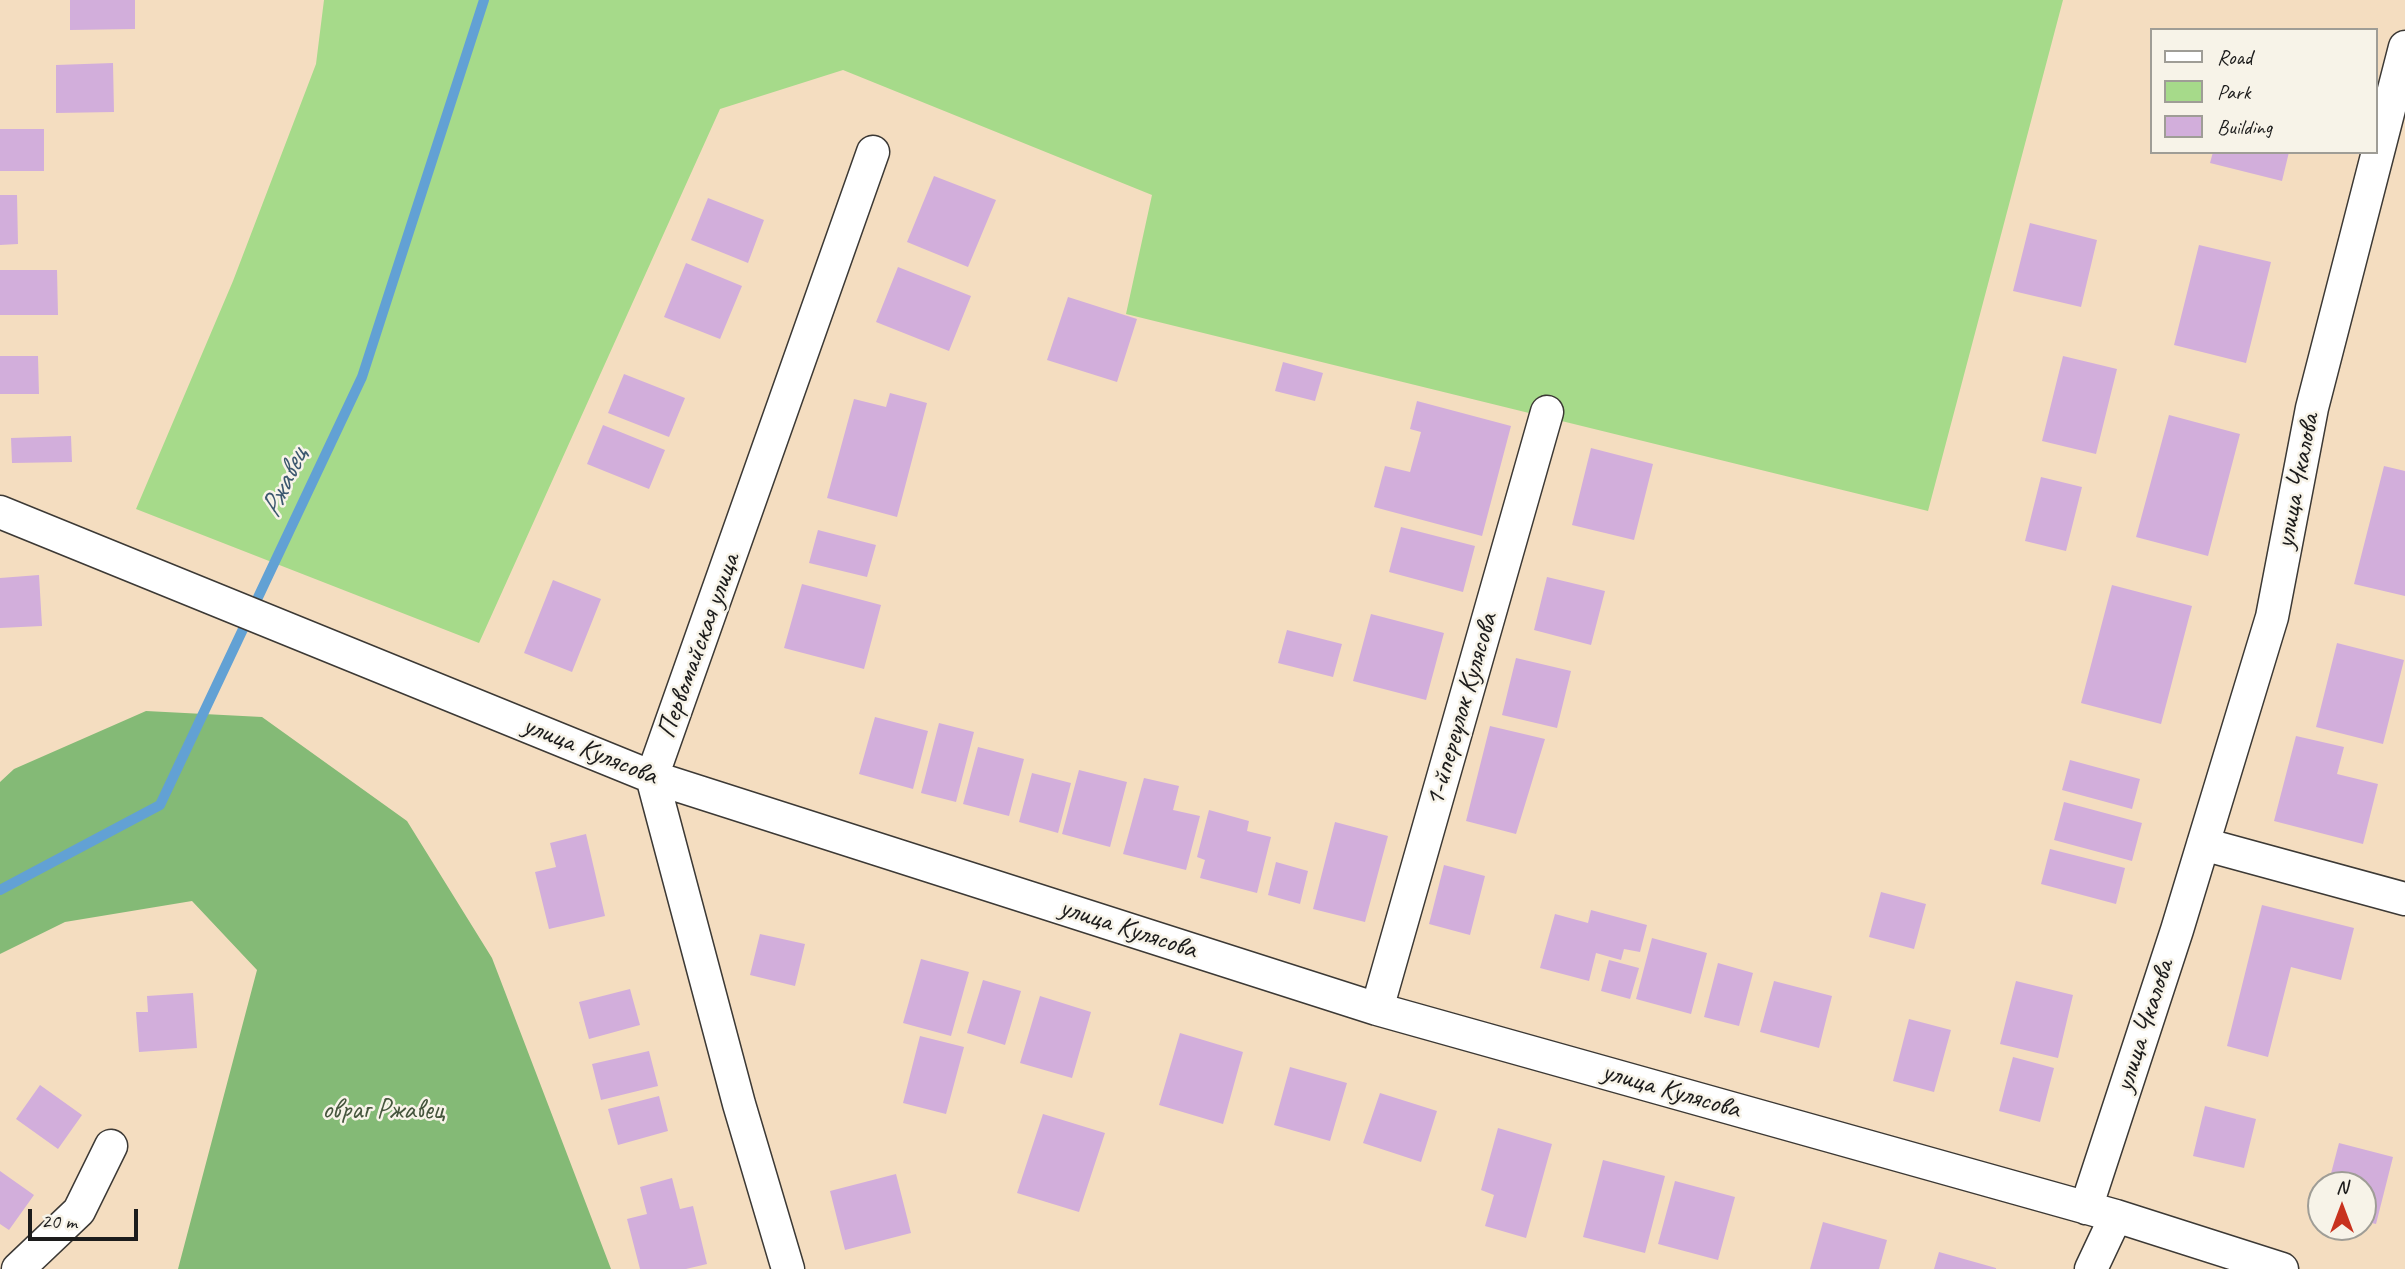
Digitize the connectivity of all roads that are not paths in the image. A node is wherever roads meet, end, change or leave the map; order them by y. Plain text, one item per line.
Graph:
1 (2405, 47) edge
2 (2396, 121) edge
3 (873, 152) dead end
4 (1547, 412) dead end
5 (0, 512) edge
6 (652, 777) junction
7 (2203, 844) junction
8 (2405, 899) edge
9 (1377, 1009) junction
10 (111, 1146) dead end
11 (2086, 1208) junction
12 (2116, 1216) junction
13 (18, 1269) edge
14 (788, 1269) edge
15 (2091, 1269) edge
16 (2282, 1269) edge

1 - 2 street, улица Чкалова
2 - 7 street, улица Чкалова
3 - 6 street, Первомайская улица
4 - 9 street, 1-йпереулок Кулясова
5 - 6 street, улица Кулясова
6 - 9 street, улица Кулясова
6 - 14 street
7 - 8 street
7 - 11 street, улица Чкалова
9 - 11 street, улица Кулясова
10 - 13 street
11 - 12 street, улица Кулясова
12 - 15 street
12 - 16 street, улица Кулясова

